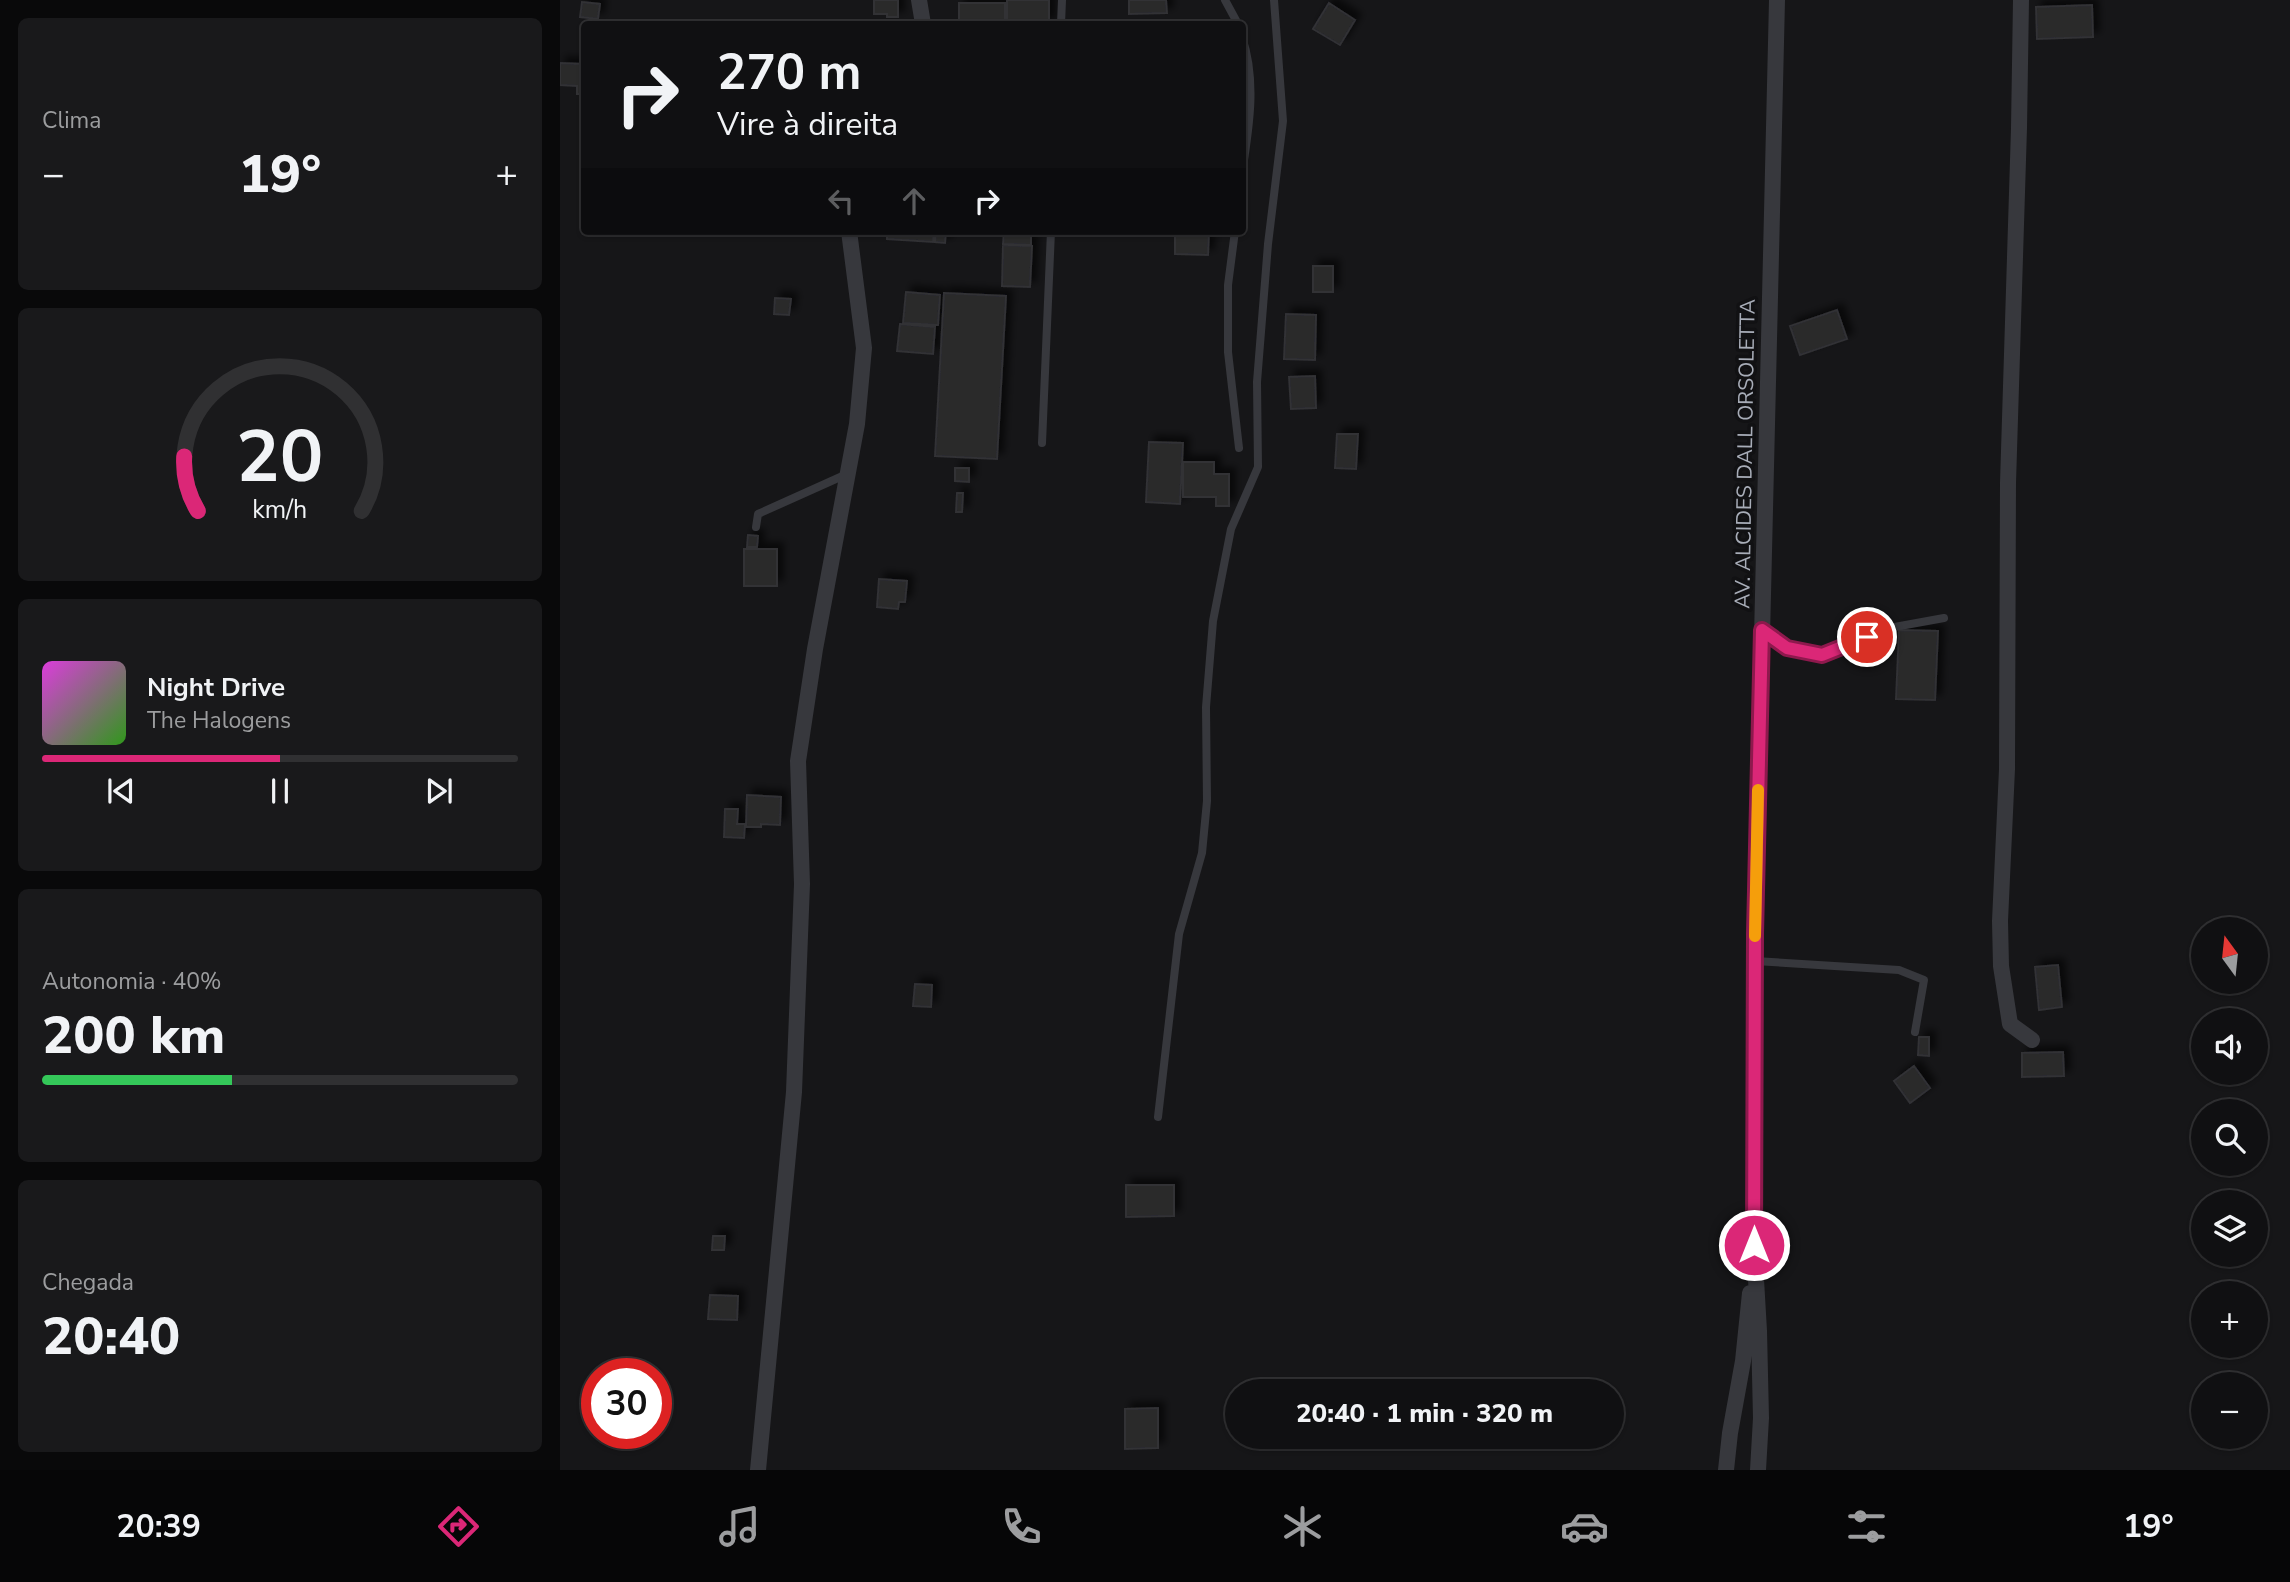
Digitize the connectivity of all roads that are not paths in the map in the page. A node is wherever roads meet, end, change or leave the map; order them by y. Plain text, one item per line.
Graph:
1 (919, 0) edge
2 (1062, 0) edge
3 (1225, 0) edge
4 (1275, 0) edge
5 (1777, 0) edge
6 (2021, 0) edge
7 (922, 21) edge
8 (1061, 21) edge
9 (1236, 21) edge
10 (1246, 48) edge
11 (1246, 146) edge
12 (850, 235) edge
13 (1051, 235) edge
14 (1234, 235) edge
15 (1042, 443) dead end
16 (1239, 448) dead end
17 (847, 474) junction
18 (756, 527) dead end
19 (1944, 618) dead end
20 (1762, 630) junction
21 (1755, 961) junction
22 (1915, 1032) dead end
23 (2032, 1040) dead end
24 (1158, 1117) dead end
25 (1754, 1245) junction
26 (758, 1470) edge
27 (1726, 1470) edge
28 (1758, 1470) edge

1 - 7 street
2 - 8 lane
3 - 9 lane
4 - 24 lane
5 - 20 street, AV. ALCIDES DALL ORSOLETTA
6 - 23 street
10 - 11 lane
12 - 17 street
13 - 15 lane
14 - 16 lane
17 - 18 lane
17 - 26 street
19 - 20 lane
20 - 21 street, AV. ALCIDES DALL ORSOLETTA
21 - 22 lane
21 - 25 street, AV. ALCIDES DALL ORSOLETTA
25 - 27 street
25 - 28 street

